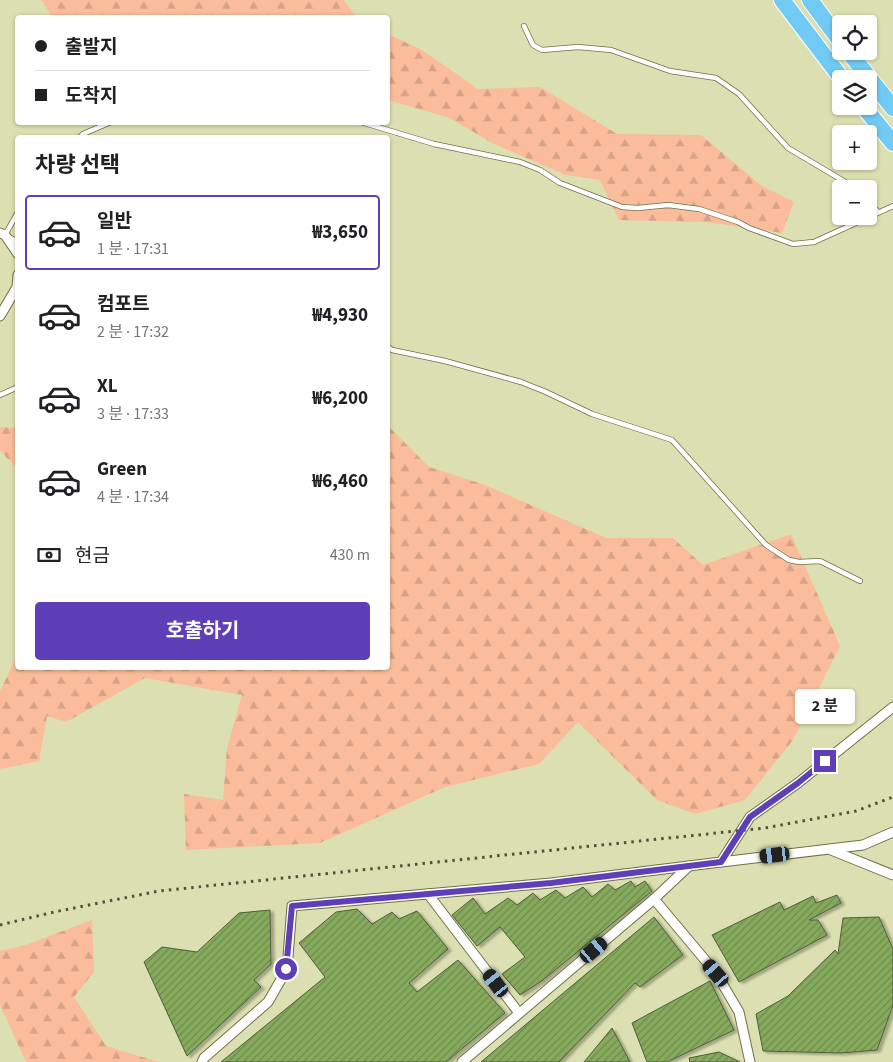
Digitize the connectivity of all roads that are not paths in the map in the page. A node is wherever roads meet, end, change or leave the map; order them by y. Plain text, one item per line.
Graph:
1 (782, 0) edge
2 (810, 0) edge
3 (524, 26) dead end
4 (832, 30) edge
5 (855, 60) edge
6 (835, 70) edge
7 (893, 108) edge
8 (870, 115) edge
9 (104, 125) edge
10 (371, 125) edge
11 (82, 135) edge
12 (893, 143) edge
13 (842, 180) edge
14 (893, 206) edge
15 (878, 212) joint
16 (15, 216) edge
17 (2, 234) edge
18 (15, 240) edge
19 (15, 250) edge
20 (15, 290) edge
21 (0, 316) edge
22 (390, 348) edge
23 (15, 388) edge
24 (0, 395) edge
25 (860, 581) dead end
26 (893, 707) edge
27 (893, 832) edge
28 (830, 849) junction
29 (721, 862) junction
30 (690, 866) junction
31 (893, 875) edge
32 (428, 894) junction
33 (654, 899) junction
34 (519, 1013) junction
35 (202, 1062) edge
36 (462, 1062) edge
37 (750, 1062) edge

1 - 6 highway
2 - 4 highway
3 - 13 lane
5 - 7 highway
8 - 12 highway
9 - 11 lane
10 - 15 lane
14 - 15 lane
16 - 17 lane
17 - 18 lane
17 - 19 street
20 - 21 street
22 - 25 lane
23 - 24 lane
26 - 29 street
27 - 28 street
28 - 29 street
28 - 31 street
29 - 30 street
30 - 32 street
30 - 33 street
32 - 34 street
32 - 35 street
33 - 34 street
33 - 37 street
34 - 36 street

